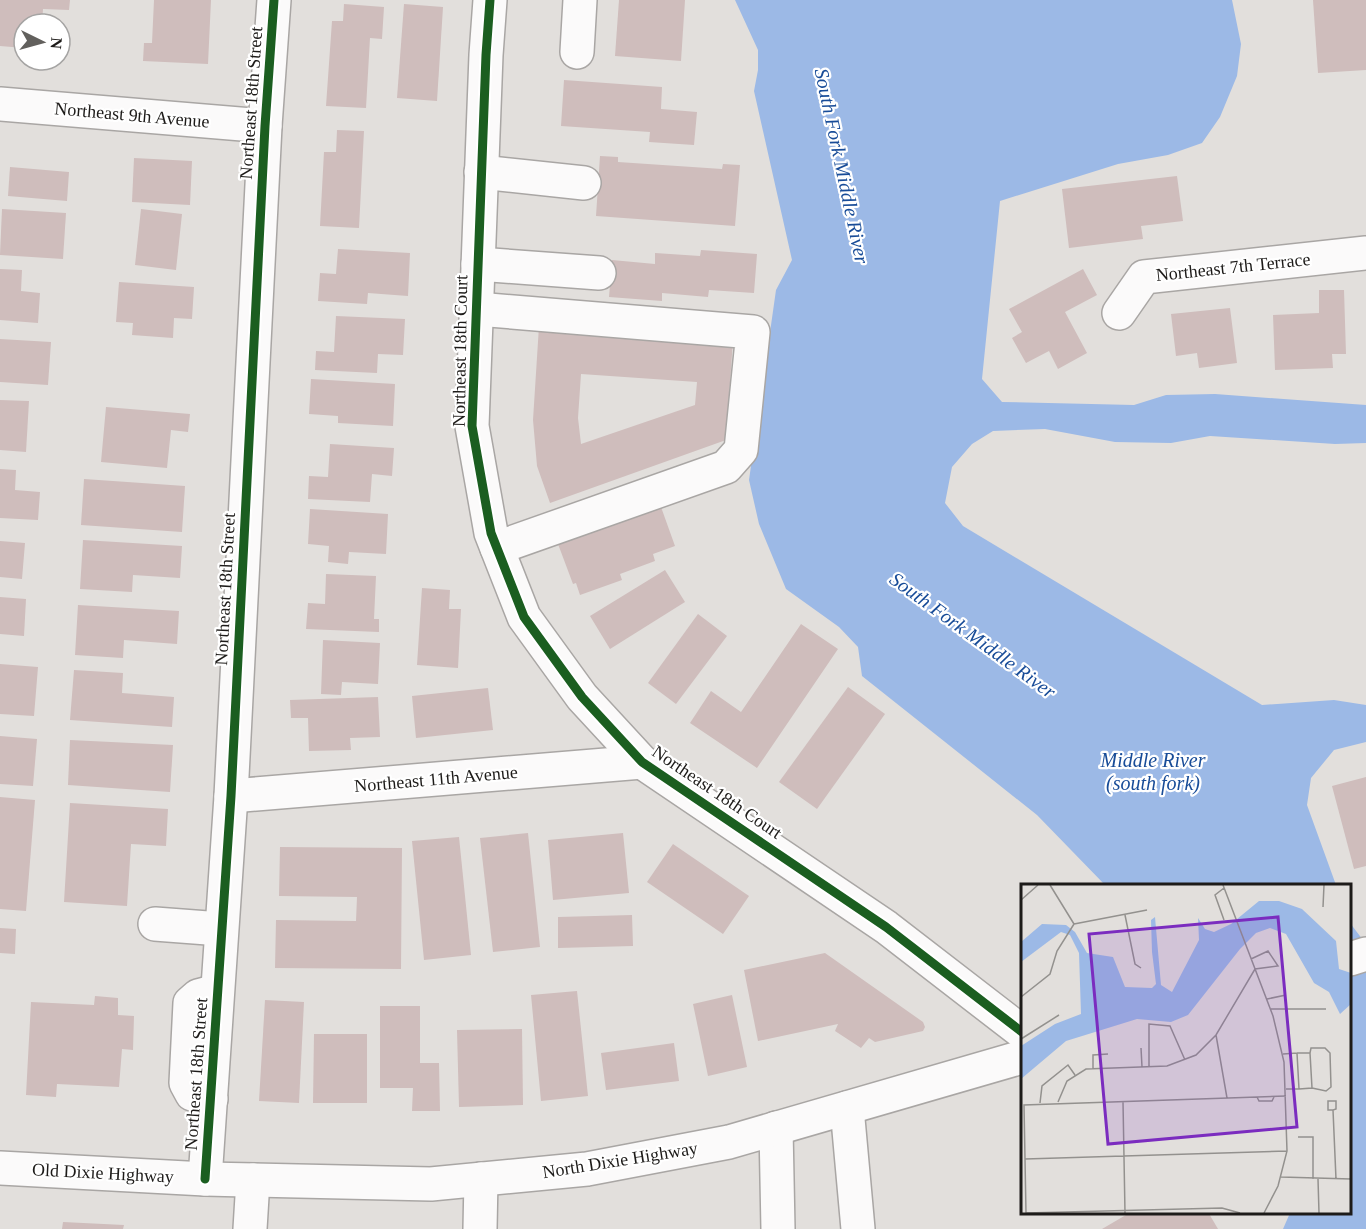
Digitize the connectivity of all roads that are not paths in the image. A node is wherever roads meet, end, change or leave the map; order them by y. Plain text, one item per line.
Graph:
1 (274, 0) edge
2 (490, 0) edge
3 (580, 0) edge
4 (577, 52) dead end
5 (0, 104) edge
6 (265, 126) junction
7 (481, 172) junction
8 (584, 183) dead end
9 (1366, 253) edge
10 (478, 264) junction
11 (599, 273) dead end
12 (477, 309) junction
13 (1119, 313) dead end
14 (497, 548) junction
15 (642, 762) junction
16 (231, 796) junction
17 (155, 924) dead end
18 (221, 929) junction
19 (1366, 954) edge
20 (1351, 959) edge
21 (1021, 1030) edge
22 (1021, 1058) edge
23 (847, 1108) junction
24 (776, 1128) junction
25 (0, 1168) edge
26 (206, 1179) junction
27 (481, 1179) junction
28 (253, 1180) junction
29 (250, 1229) edge
30 (480, 1229) edge
31 (778, 1229) edge
32 (858, 1229) edge

1 - 6 street, Northeast 18th Street
2 - 7 street, Northeast 18th Court
3 - 4 street
5 - 6 street, Northeast 9th Avenue
6 - 16 street, Northeast 18th Street
7 - 8 street
7 - 10 street, Northeast 18th Court
9 - 13 street, Northeast 7th Terrace
10 - 11 street
10 - 12 street, Northeast 18th Court
12 - 14 street, Northeast 18th Court
12 - 14 street
14 - 15 street, Northeast 18th Court
15 - 16 street, Northeast 11th Avenue
15 - 21 street, Northeast 18th Court
16 - 18 street, Northeast 18th Street
17 - 18 street
18 - 26 street, Northeast 18th Street
19 - 20 street
22 - 23 street, North Dixie Highway
23 - 24 street, North Dixie Highway
23 - 32 street
24 - 27 street, North Dixie Highway
24 - 31 street
25 - 26 street, Old Dixie Highway
26 - 28 street, North Dixie Highway
27 - 28 street, North Dixie Highway
27 - 30 street
28 - 29 street

